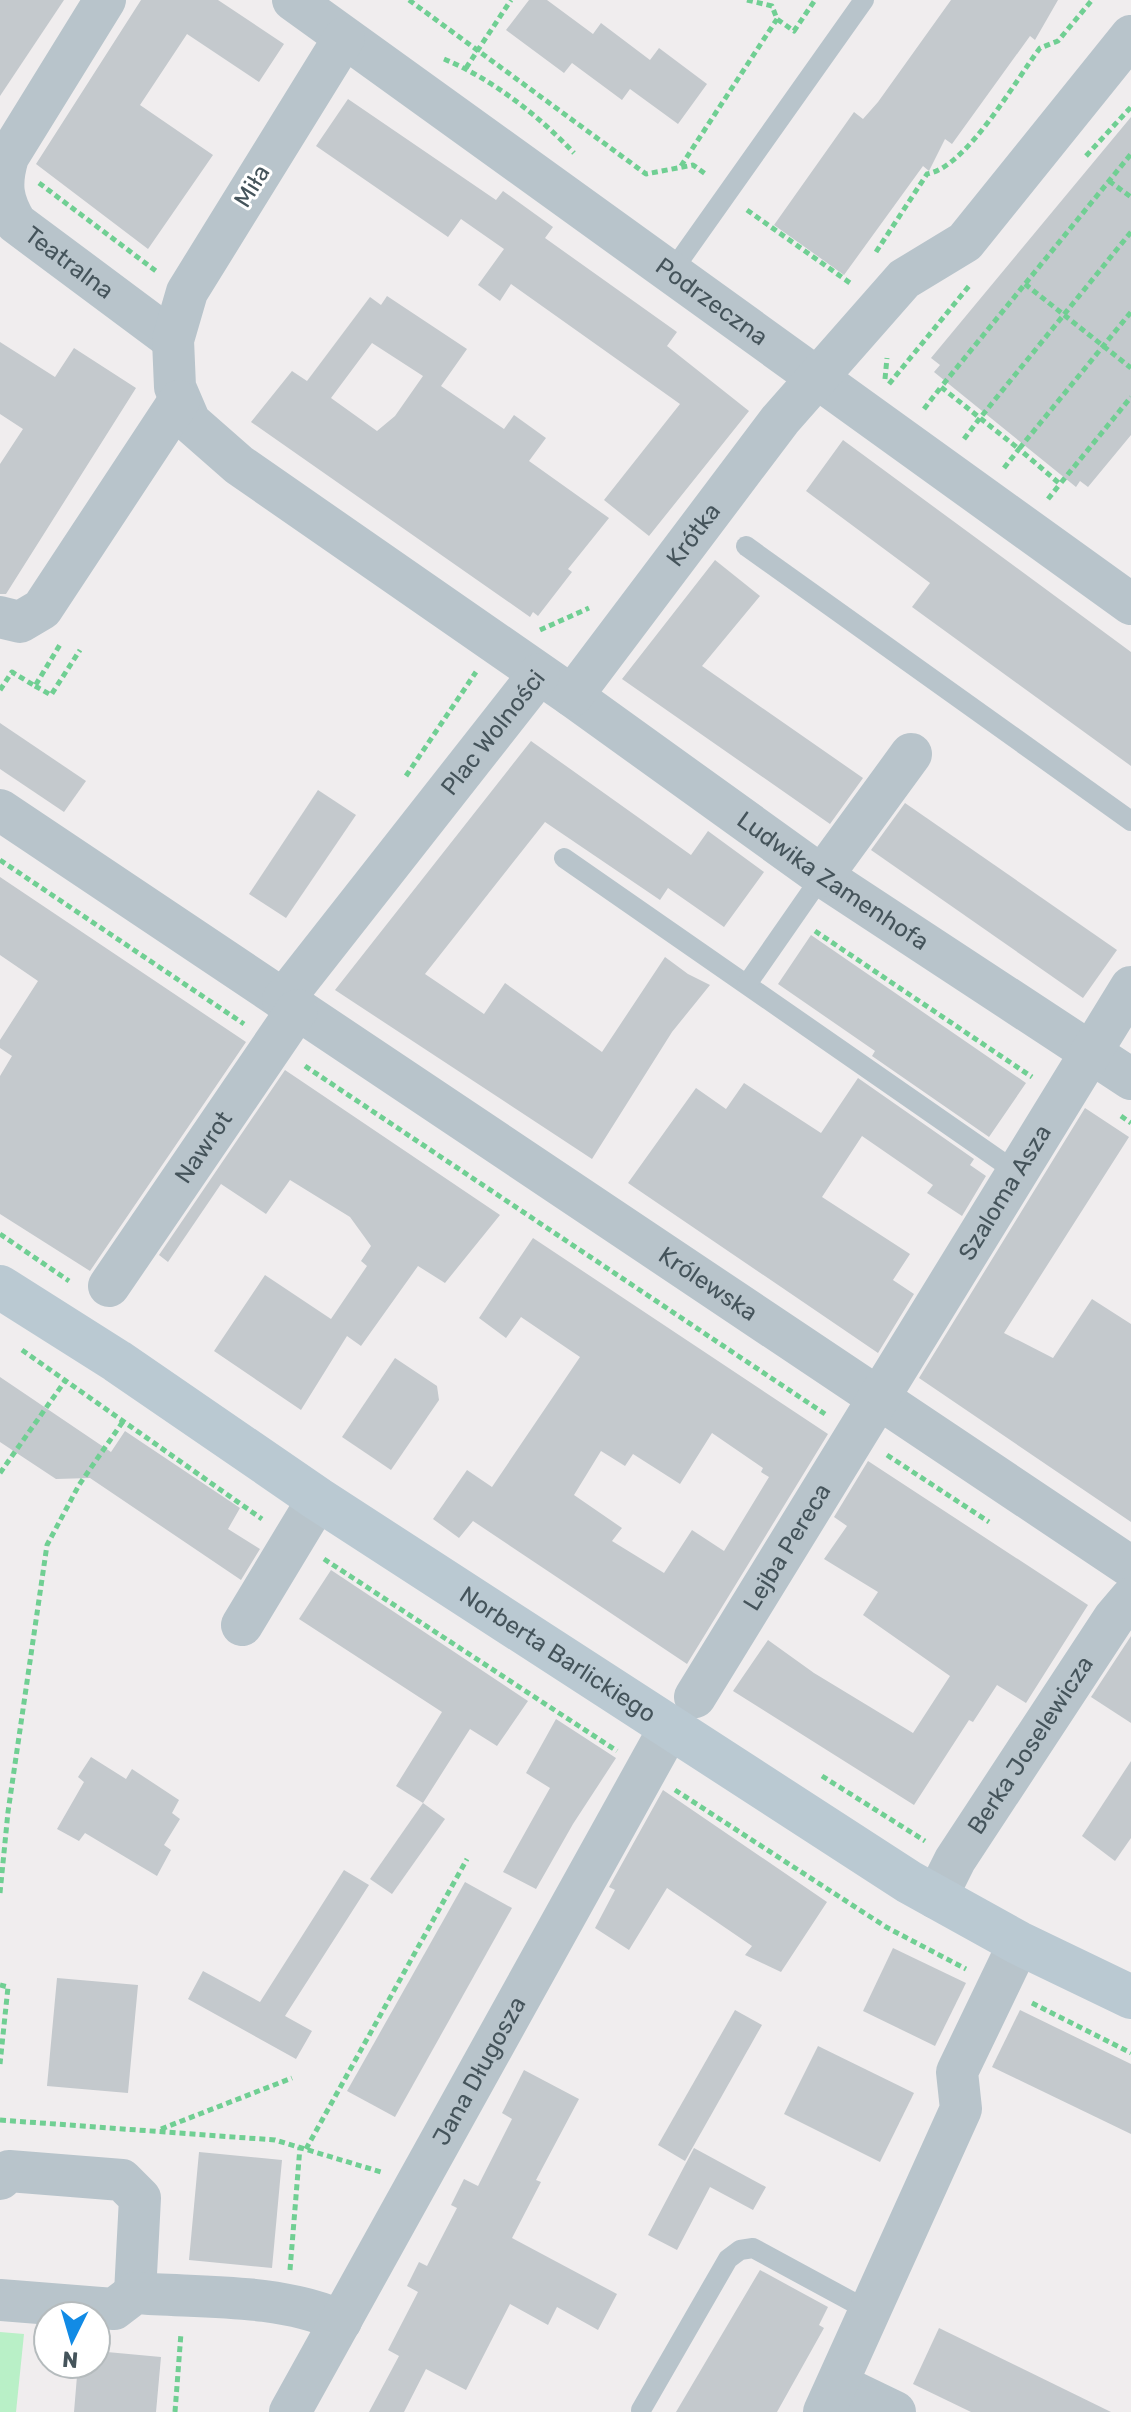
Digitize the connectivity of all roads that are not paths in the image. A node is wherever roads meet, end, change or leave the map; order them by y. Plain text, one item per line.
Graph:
1 (105, 0) edge
2 (293, 0) edge
3 (864, 0) edge
4 (1131, 36) edge
5 (344, 38) junction
6 (670, 274) junction
7 (173, 340) junction
8 (819, 379) junction
9 (179, 401) junction
10 (746, 546) dead end
11 (1131, 604) edge
12 (0, 617) edge
13 (556, 685) junction
14 (911, 754) dead end
15 (0, 810) edge
16 (1131, 821) edge
17 (564, 858) dead end
18 (822, 876) junction
19 (747, 984) junction
20 (1131, 987) edge
21 (290, 1005) junction
22 (1090, 1049) junction
23 (1131, 1079) edge
24 (1015, 1171) junction
25 (109, 1286) dead end
26 (0, 1287) edge
27 (877, 1396) junction
28 (318, 1499) junction
29 (1131, 1567) edge
30 (1131, 1598) edge
31 (242, 1625) dead end
32 (682, 1713) junction
33 (946, 1879) junction
34 (1019, 1943) junction
35 (1131, 1997) edge
36 (0, 2179) edge
37 (135, 2293) junction
38 (0, 2300) edge
39 (871, 2312) junction
40 (341, 2321) junction
41 (832, 2399) edge
42 (641, 2410) dead end
43 (290, 2412) edge
44 (895, 2412) edge

1 - 7 street, Teatralna
2 - 5 street, Podrzeczna
3 - 6 lane
4 - 8 street, Krótka
5 - 6 street, Podrzeczna
5 - 7 street, Miła
6 - 8 street, Podrzeczna
7 - 9 street, Miła
8 - 11 street, Podrzeczna
8 - 13 street, Krótka
9 - 12 street
9 - 13 street, Plac Wolności
10 - 16 lane
13 - 18 street, Ludwika Zamenhofa
13 - 21 street, Plac Wolności
14 - 18 street
15 - 21 street
17 - 19 lane
18 - 19 lane
18 - 22 street, Ludwika Zamenhofa
19 - 24 lane
20 - 22 street, Szaloma Asza
21 - 25 street, Nawrot
21 - 27 street, Królewska
22 - 23 street, Ludwika Zamenhofa
22 - 24 street, Szaloma Asza
24 - 27 street, Szaloma Asza
26 - 28 street, Norberta Barlickiego
27 - 29 street, Królewska
27 - 32 street, Lejba Pereca
28 - 31 street
28 - 32 street, Norberta Barlickiego
30 - 33 street, Berka Joselewicza
32 - 33 street, Norberta Barlickiego
32 - 40 street, Jana Długosza
33 - 34 street, Norberta Barlickiego
34 - 35 street, Norberta Barlickiego
34 - 39 street
36 - 37 street
37 - 38 street
37 - 40 street
39 - 41 street
39 - 42 lane
40 - 43 street, Jana Długosza
41 - 44 street

